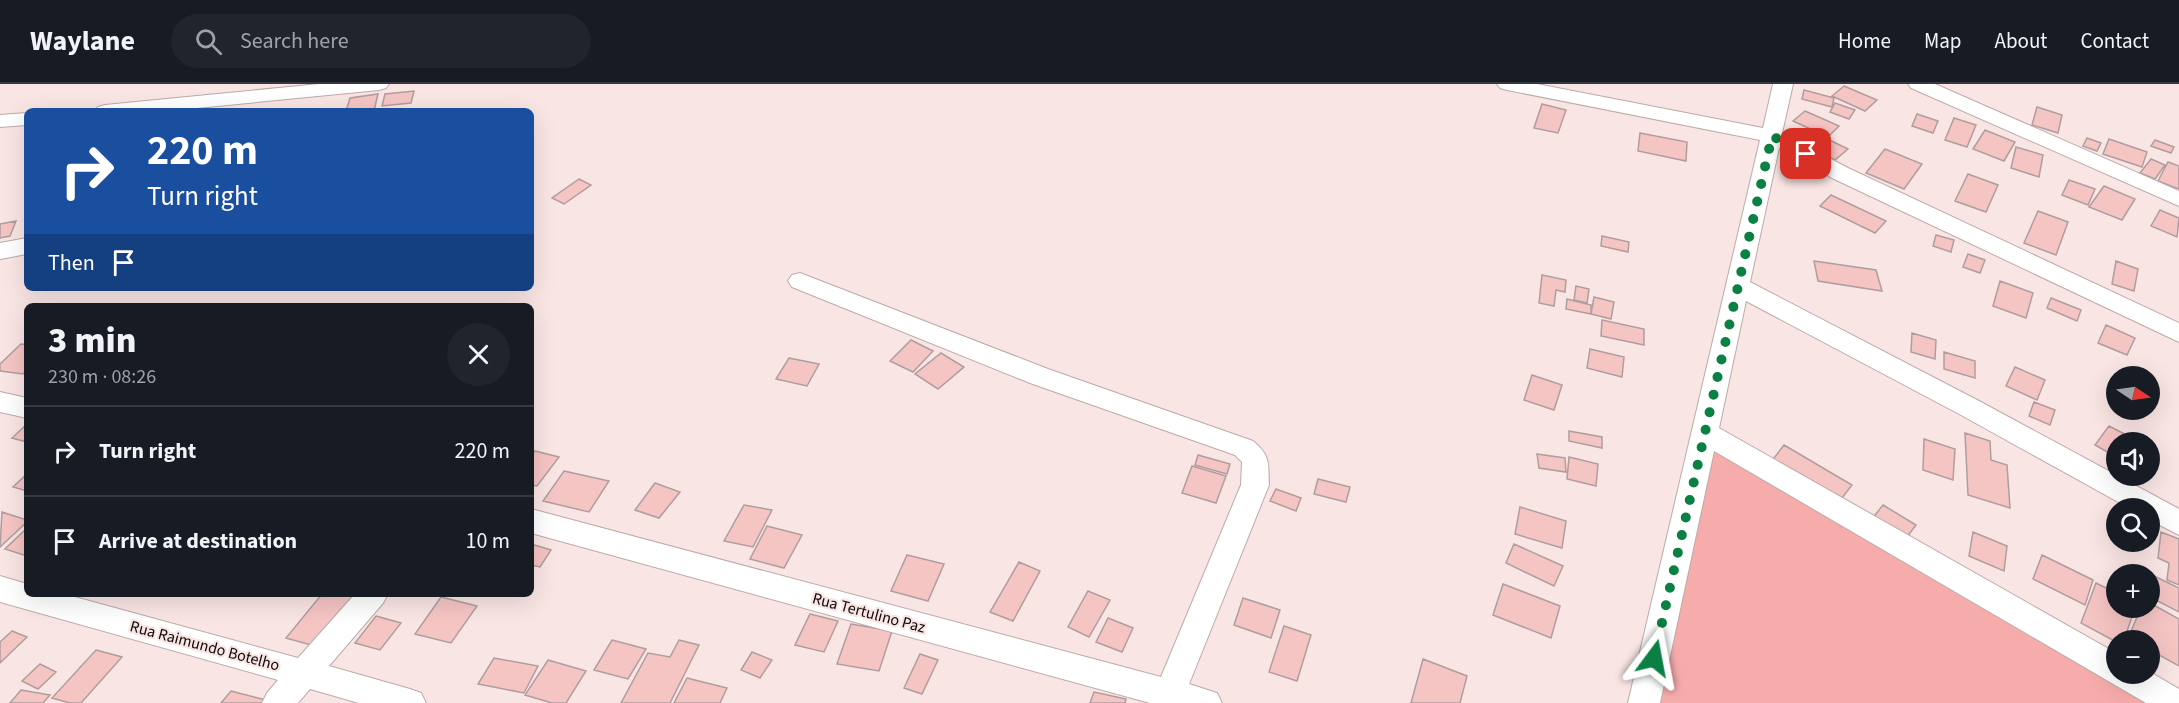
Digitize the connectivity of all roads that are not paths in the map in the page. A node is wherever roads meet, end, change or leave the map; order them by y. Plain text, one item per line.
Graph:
1 (379, 84) edge
2 (1507, 84) edge
3 (1784, 84) edge
4 (1918, 84) edge
5 (135, 108) edge
6 (24, 119) edge
7 (0, 121) edge
8 (1772, 136) junction
9 (2179, 199) edge
10 (24, 247) edge
11 (0, 251) edge
12 (800, 280) dead end
13 (1738, 286) junction
14 (2179, 333) edge
15 (0, 402) edge
16 (24, 407) edge
17 (1705, 433) junction
18 (534, 522) edge
19 (2179, 523) edge
20 (0, 589) edge
21 (24, 596) edge
22 (29, 597) edge
23 (370, 597) edge
24 (2106, 663) edge
25 (305, 672) junction
26 (2142, 684) edge
27 (1167, 698) edge
28 (279, 703) edge
29 (410, 703) edge
30 (1206, 703) edge
31 (1644, 703) edge
32 (2175, 703) edge

1 - 5 street
2 - 8 street
3 - 8 street
4 - 9 street
6 - 7 street
8 - 13 street
8 - 14 street
10 - 11 street
12 - 27 street
13 - 17 street
13 - 19 street
15 - 16 street
17 - 24 street
17 - 31 street
18 - 27 street, Rua Tertulino Paz
20 - 21 street, Rua Raimundo Botelho
22 - 25 street, Rua Raimundo Botelho
23 - 25 street
25 - 28 street
25 - 29 street, Rua Raimundo Botelho
26 - 32 street
27 - 30 street, Rua Tertulino Paz

